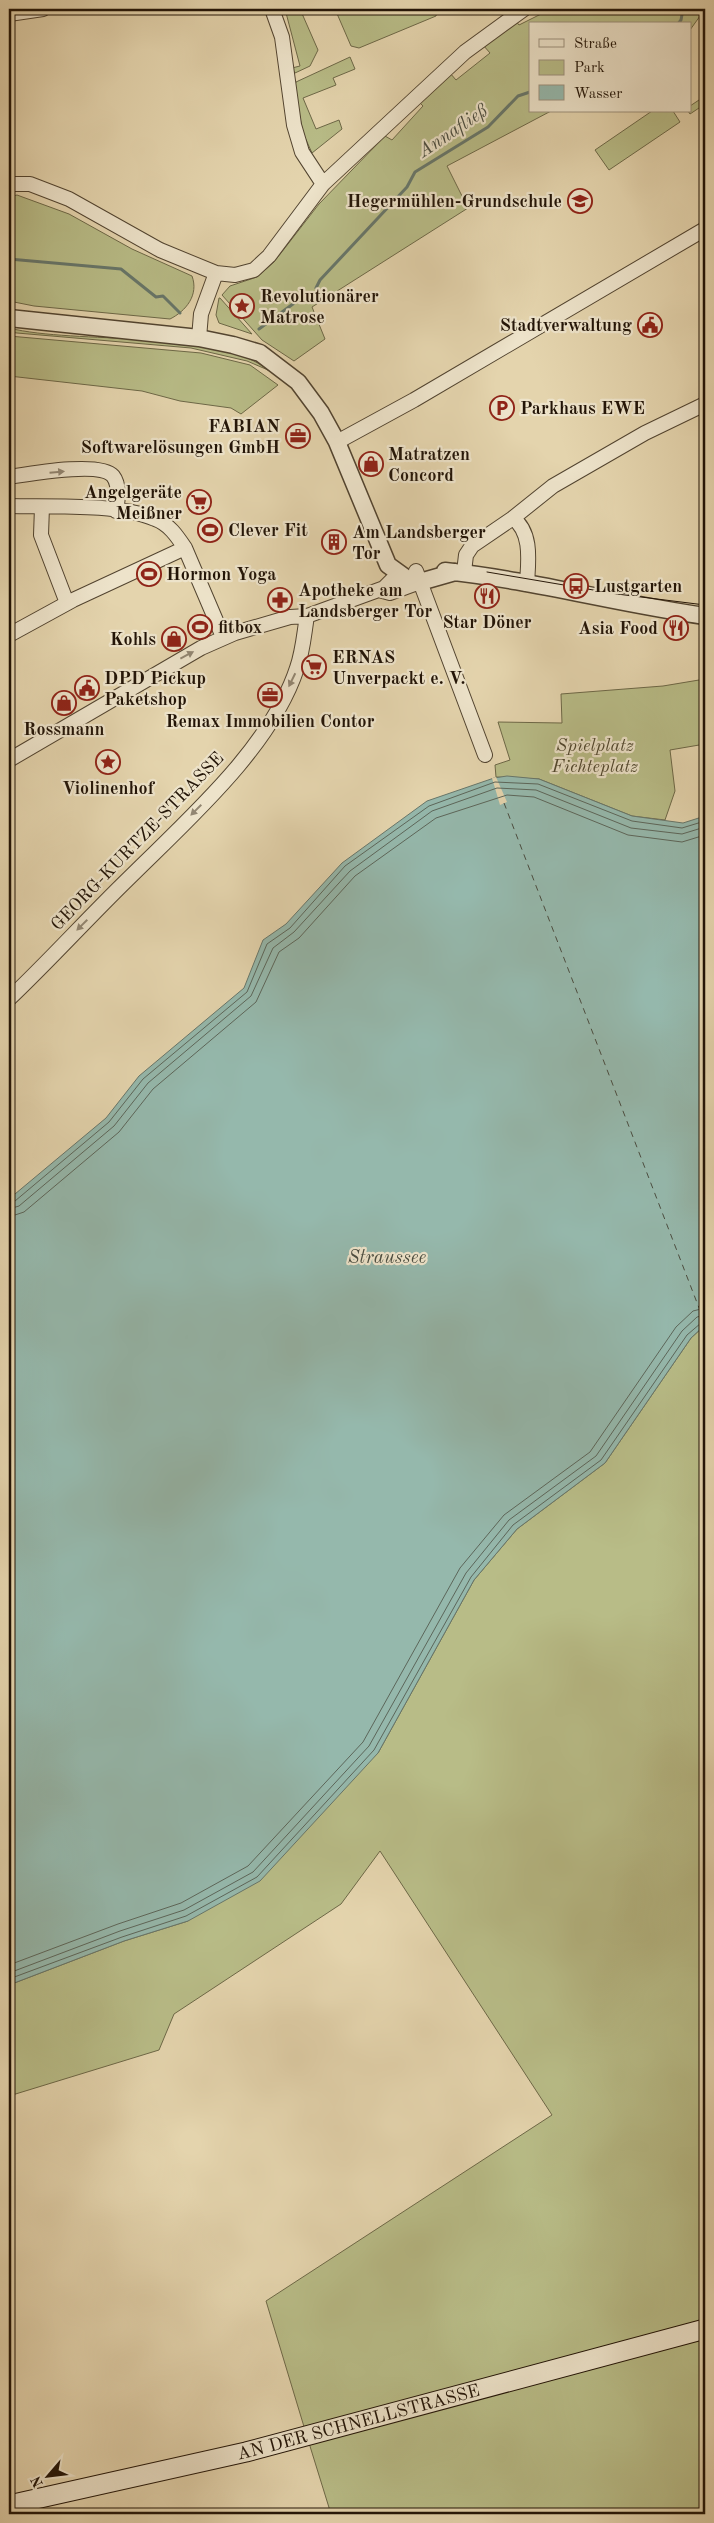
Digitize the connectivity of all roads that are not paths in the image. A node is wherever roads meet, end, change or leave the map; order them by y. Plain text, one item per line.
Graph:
1 (42, 9) edge
2 (272, 9) edge
3 (524, 9) edge
4 (12, 12) edge
5 (9, 184) edge
6 (323, 184) junction
7 (705, 229) edge
8 (216, 273) junction
9 (9, 318) edge
10 (199, 338) junction
11 (705, 404) edge
12 (337, 442) junction
13 (9, 477) edge
14 (9, 506) edge
15 (42, 507) junction
16 (116, 511) junction
17 (513, 518) junction
18 (372, 526) junction
19 (184, 548) junction
20 (460, 572) junction
21 (398, 574) junction
22 (418, 576) junction
23 (527, 584) junction
24 (379, 590) junction
25 (67, 603) junction
26 (307, 616) junction
27 (705, 616) edge
28 (9, 635) edge
29 (223, 638) junction
30 (485, 754) dead end
31 (9, 760) edge
32 (9, 999) edge
33 (705, 2329) edge
34 (9, 2505) edge

1 - 4 street
2 - 6 street
3 - 6 street
5 - 8 street
6 - 8 street
7 - 12 street
8 - 10 street
9 - 10 street
10 - 12 street
11 - 17 street
12 - 18 street
13 -> 16 street
14 - 15 street
15 - 16 street
15 - 25 street
16 - 19 street
17 - 20 street
17 - 23 street
18 - 21 street
18 - 22 street
19 - 25 street
19 - 29 street
20 - 22 street
20 - 23 street
21 - 22 street
21 - 24 street
22 - 24 street
22 - 30 street
23 - 27 street
24 - 26 street
25 - 28 street
26 - 29 street
26 -> 32 street, GEORG-KURTZE-STRASSE
31 -> 29 street
33 - 34 main road, AN DER SCHNELLSTRASSE

